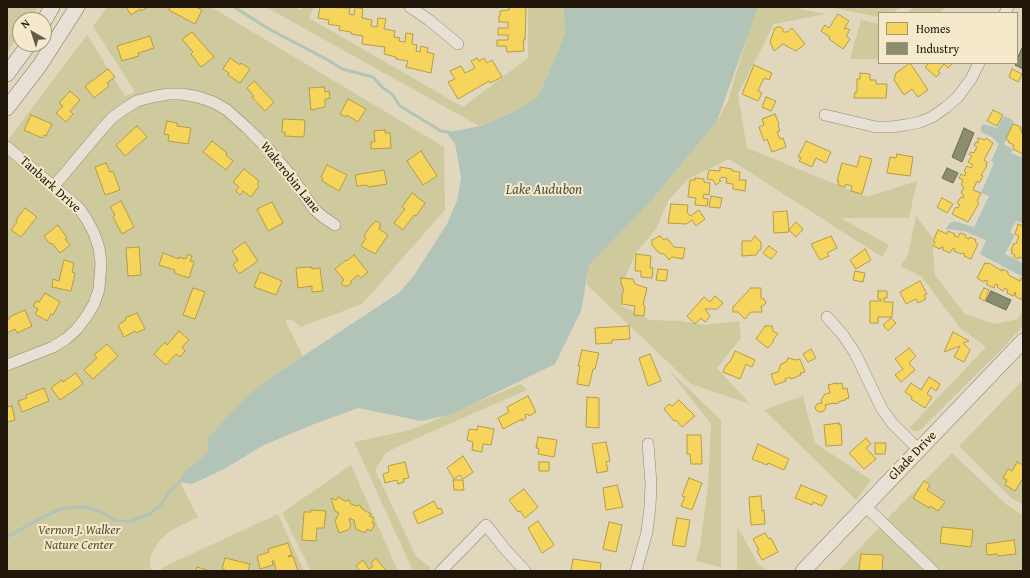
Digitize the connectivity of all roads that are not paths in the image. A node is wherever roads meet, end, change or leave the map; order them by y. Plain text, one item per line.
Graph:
1 (77, 7) edge
2 (410, 7) edge
3 (458, 44) dead end
4 (22, 52) edge
5 (978, 64) edge
6 (7, 74) edge
7 (7, 108) edge
8 (825, 115) dead end
9 (7, 147) edge
10 (54, 186) junction
11 (336, 225) dead end
12 (827, 317) dead end
13 (1023, 341) edge
14 (7, 365) edge
15 (648, 444) dead end
16 (919, 450) junction
17 (865, 506) junction
18 (441, 571) edge
19 (525, 571) edge
20 (636, 571) edge
21 (803, 571) edge
22 (933, 571) edge

1 - 7 street
2 - 3 street
4 - 6 street
5 - 8 street
9 - 10 street, Tanbark Drive
10 - 11 street, Wakerobin Lane
10 - 14 street, Tanbark Drive
12 - 16 street
13 - 16 street, Glade Drive
15 - 20 street
16 - 17 street, Glade Drive
17 - 21 street, Glade Drive
17 - 22 street
18 - 19 street

